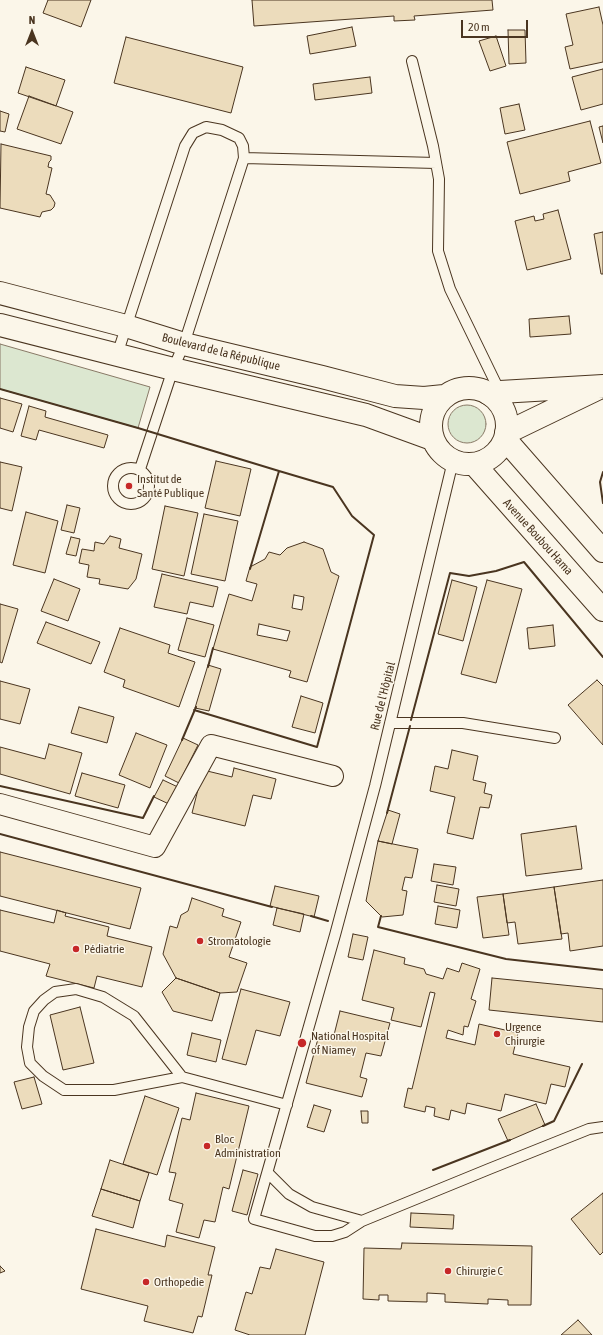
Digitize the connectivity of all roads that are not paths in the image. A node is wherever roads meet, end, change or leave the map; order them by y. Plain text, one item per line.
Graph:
1 (412, 62) dead end
2 (244, 158) junction
3 (436, 163) junction
4 (0, 293) edge
5 (0, 325) edge
6 (126, 326) junction
7 (184, 344) junction
8 (117, 355) junction
9 (172, 369) junction
10 (603, 386) edge
11 (494, 393) junction
12 (444, 396) junction
13 (506, 436) junction
14 (432, 439) junction
15 (463, 463) junction
16 (140, 469) dead end
17 (603, 551) edge
18 (603, 610) edge
19 (390, 723) junction
20 (555, 738) dead end
21 (333, 776) dead end
22 (0, 804) edge
23 (182, 1078) junction
24 (287, 1105) junction
25 (603, 1127) edge
26 (268, 1173) junction
27 (362, 1221) junction

1 - 3 lane
2 - 3 lane
2 - 6 lane
2 - 7 lane
3 - 11 lane
4 - 6 main road, Boulevard de la République
5 - 8 main road
6 - 7 main road, Boulevard de la République
6 - 8 lane
7 - 9 lane
7 - 12 main road, Boulevard de la République
8 - 9 main road
9 - 14 main road
9 - 16 lane
10 - 11 main road
10 - 13 main road
11 - 12 main road
11 - 13 main road
12 - 14 main road
13 - 15 main road
13 - 17 main road
14 - 15 main road
15 - 18 main road, Avenue Boubou Hama
15 - 19 lane, Rue de l'Hôpital
19 - 20 lane
19 - 24 lane, Rue de l'Hôpital
21 - 22 street
23 - 23 lane
23 - 24 lane
24 - 26 lane, Rue de l'Hôpital
25 - 27 lane
26 - 27 lane
26 - 27 lane, Rue de l'Hôpital

